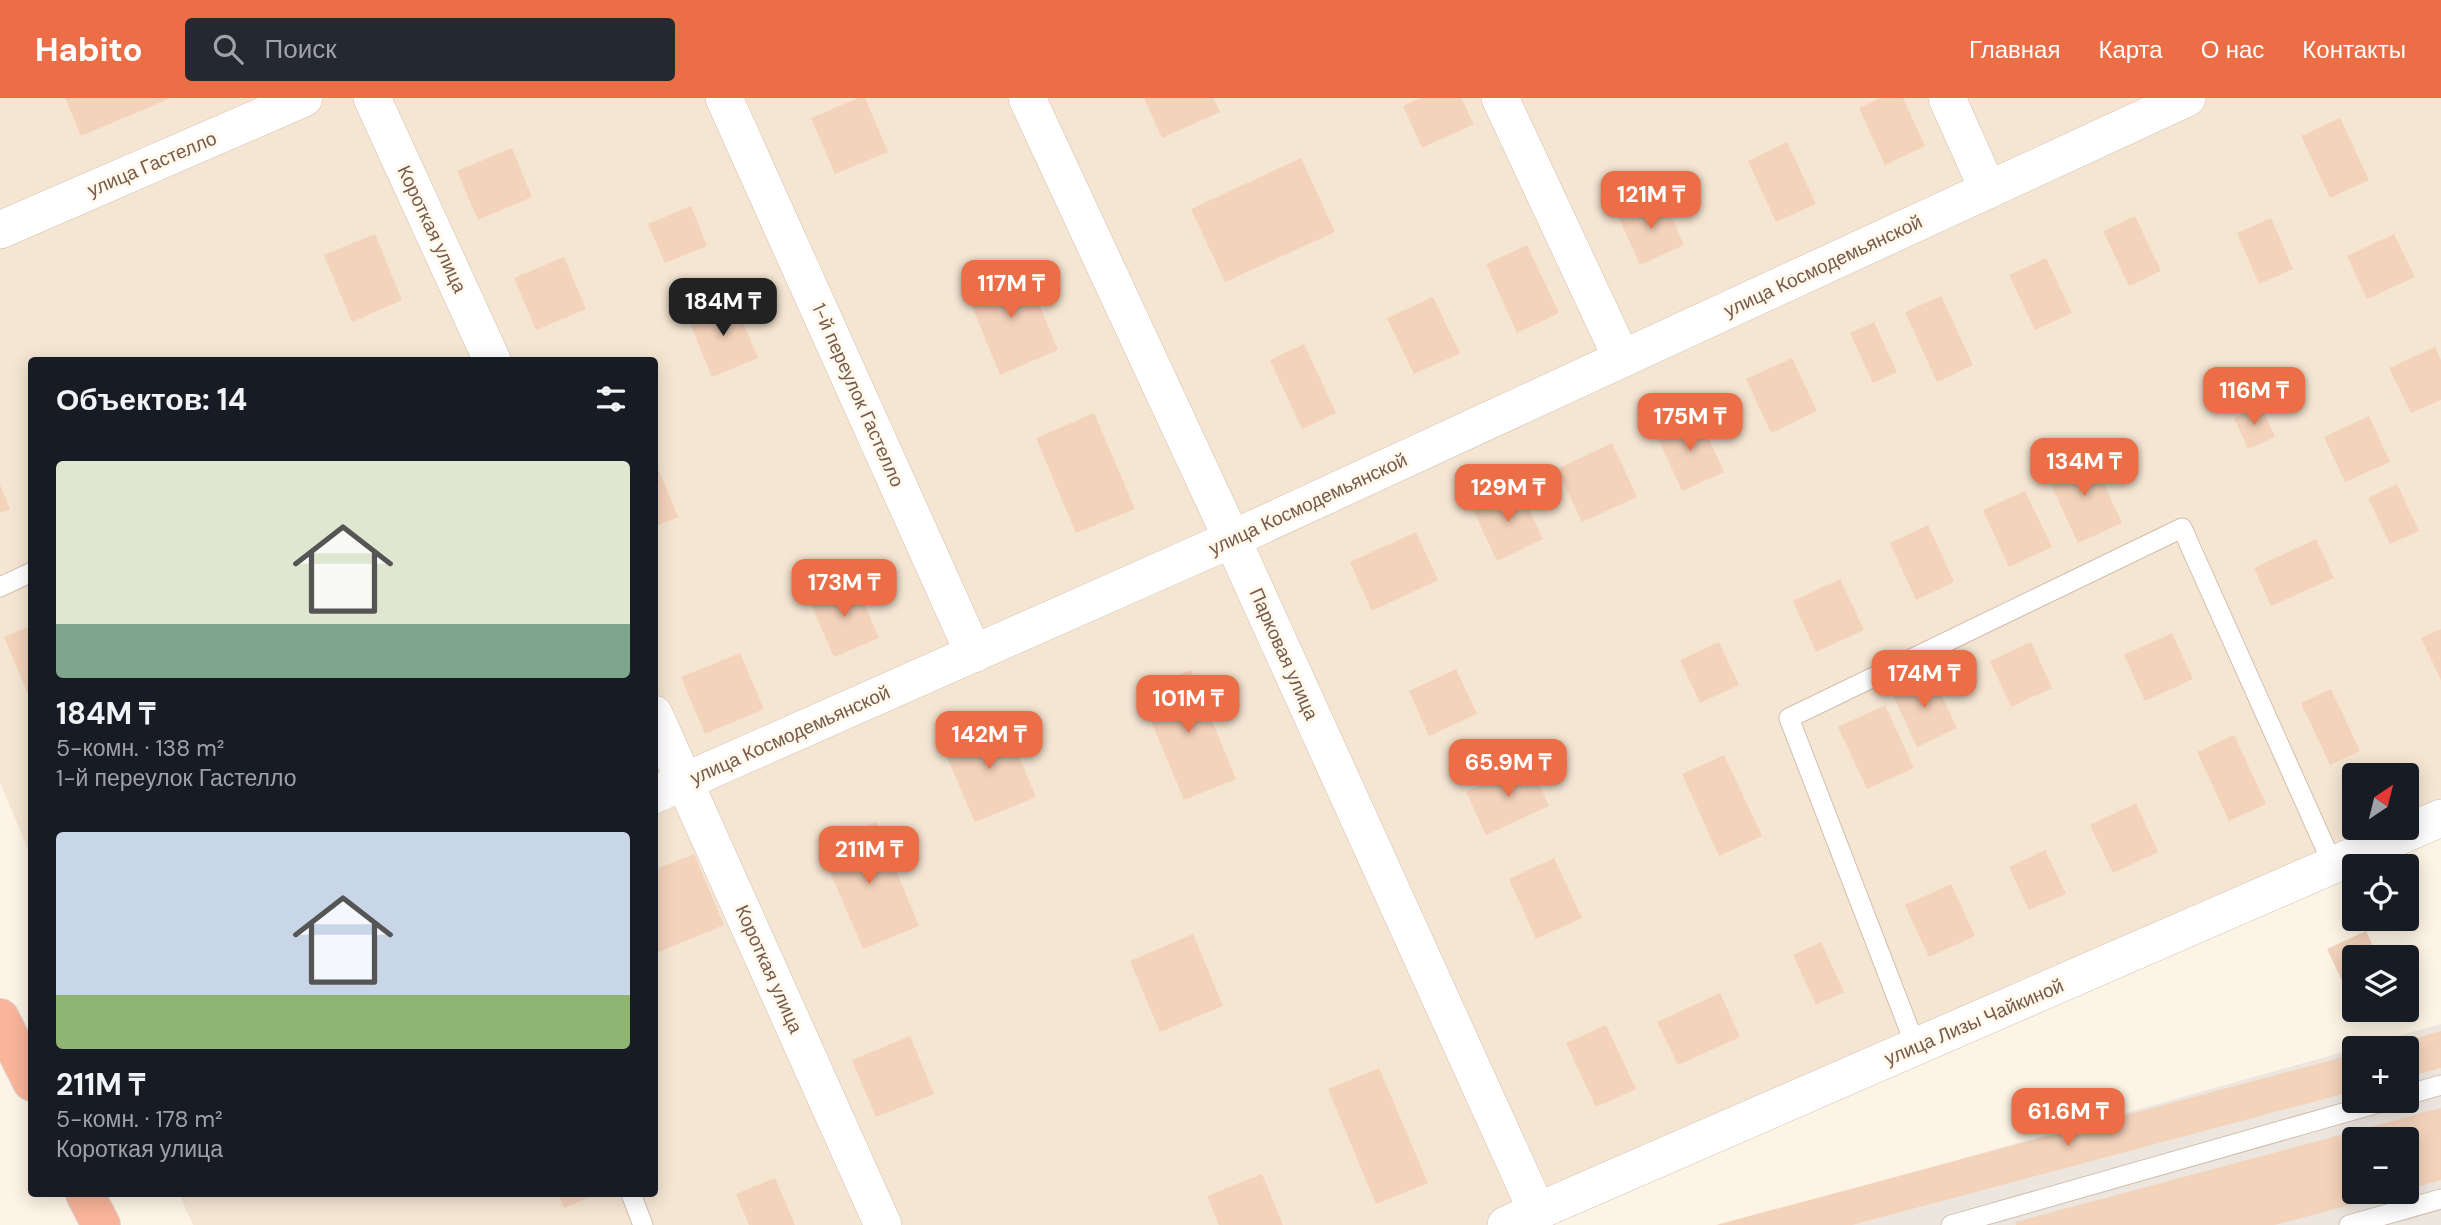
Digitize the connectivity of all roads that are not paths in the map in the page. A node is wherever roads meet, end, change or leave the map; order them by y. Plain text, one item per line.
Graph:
1 (304, 98) edge
2 (372, 98) edge
3 (724, 98) edge
4 (1027, 98) edge
5 (1500, 98) edge
6 (1947, 98) edge
7 (2187, 98) edge
8 (1988, 190) junction
9 (0, 230) edge
10 (490, 357) edge
11 (1622, 359) junction
12 (1232, 539) junction
13 (28, 574) edge
14 (0, 587) edge
15 (974, 654) junction
16 (658, 732) edge
17 (670, 788) edge
18 (2441, 818) edge
19 (2333, 865) junction
20 (0, 1018) edge
21 (1916, 1047) junction
22 (28, 1071) edge
23 (2441, 1085) edge
24 (2419, 1091) edge
25 (2343, 1113) edge
26 (87, 1197) edge
27 (632, 1197) edge
28 (2441, 1199) edge
29 (1522, 1218) edge
30 (101, 1225) edge
31 (643, 1225) edge
32 (883, 1225) edge
33 (1951, 1225) edge
34 (2349, 1225) edge

1 - 9 street, улица Гастелло
2 - 10 street, Короткая улица
3 - 15 street, 1-й переулок Гастелло
4 - 12 street, Парковая улица
5 - 11 street
6 - 8 street
7 - 8 street, улица Космодемьянской
8 - 11 street, улица Космодемьянской
11 - 12 street, улица Космодемьянской
12 - 15 street, улица Космодемьянской
12 - 29 street, Парковая улица
13 - 14 lane
15 - 17 street, улица Космодемьянской
16 - 17 street, Короткая улица
17 - 32 street, Короткая улица
18 - 19 street, улица Лизы Чайкиной
19 - 21 street, улица Лизы Чайкиной
19 - 21 lane
20 - 22 highway
21 - 29 street, улица Лизы Чайкиной
23 - 24 lane
25 - 33 lane
26 - 30 highway
27 - 31 lane
28 - 34 lane

